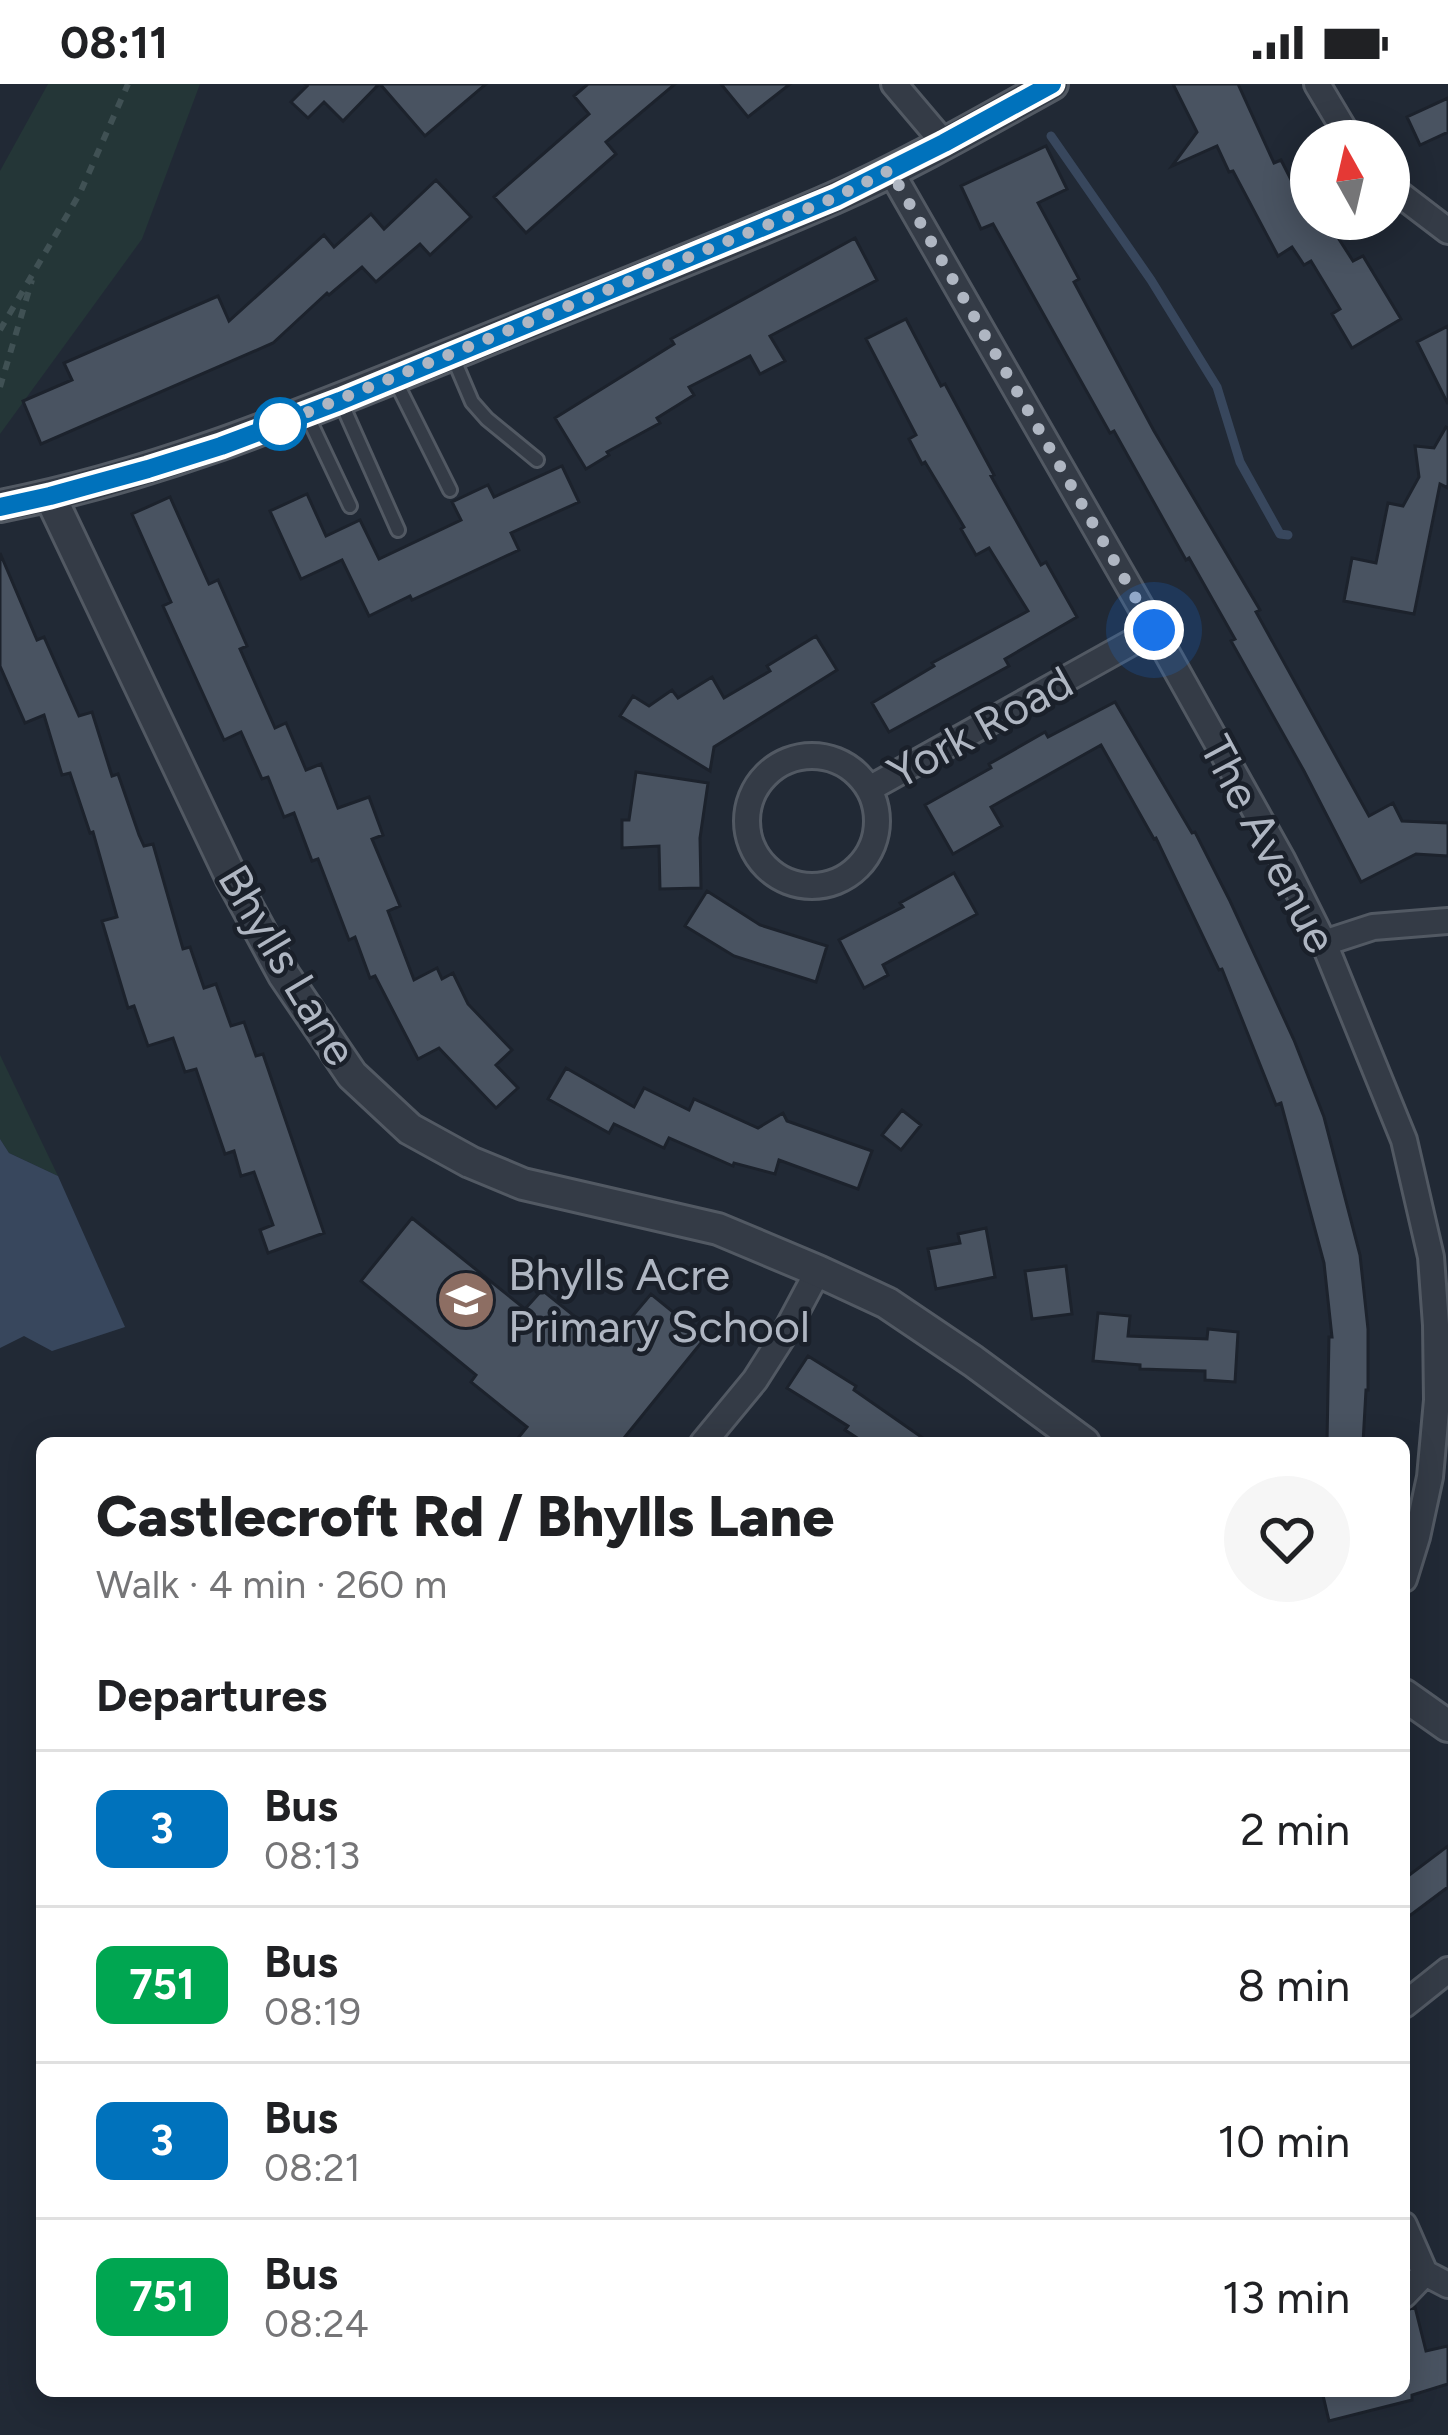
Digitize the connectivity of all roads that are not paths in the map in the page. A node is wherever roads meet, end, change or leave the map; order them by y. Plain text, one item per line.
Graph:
1 (893, 84) edge
2 (1052, 84) edge
3 (1317, 84) edge
4 (1338, 120) edge
5 (944, 143) junction
6 (890, 170) junction
7 (1410, 202) edge
8 (1448, 231) edge
9 (451, 354) junction
10 (394, 379) junction
11 (340, 401) junction
12 (306, 414) junction
13 (537, 460) dead end
14 (450, 490) dead end
15 (50, 496) junction
16 (0, 506) edge
17 (350, 506) dead end
18 (398, 530) dead end
19 (1154, 630) junction
20 (869, 789) junction
21 (1448, 920) edge
22 (1324, 943) junction
23 (818, 1271) junction
24 (708, 1437) edge
25 (1076, 1437) edge
26 (1410, 1562) edge
27 (1410, 1699) edge
28 (1448, 1726) edge
29 (1448, 1970) edge
30 (1410, 2000) edge
31 (1410, 2235) edge
32 (1437, 2279) edge
33 (1410, 2292) edge

1 - 5 street
2 - 5 street
3 - 4 street
5 - 6 street
6 - 9 street
6 - 19 street, The Avenue
7 - 8 street
9 - 10 street
9 - 13 lane
10 - 11 street
10 - 14 lane
11 - 12 street
11 - 18 lane
12 - 15 street
12 - 17 lane
15 - 16 street
15 - 23 street, Bhylls Lane
19 - 20 street, York Road
19 - 22 street, The Avenue
20 - 20 street, York Road
21 - 22 street
22 - 26 street, The Avenue
23 - 24 street
23 - 25 street, Bhylls Lane
27 - 28 street
29 - 30 street
31 - 32 street
32 - 33 street

